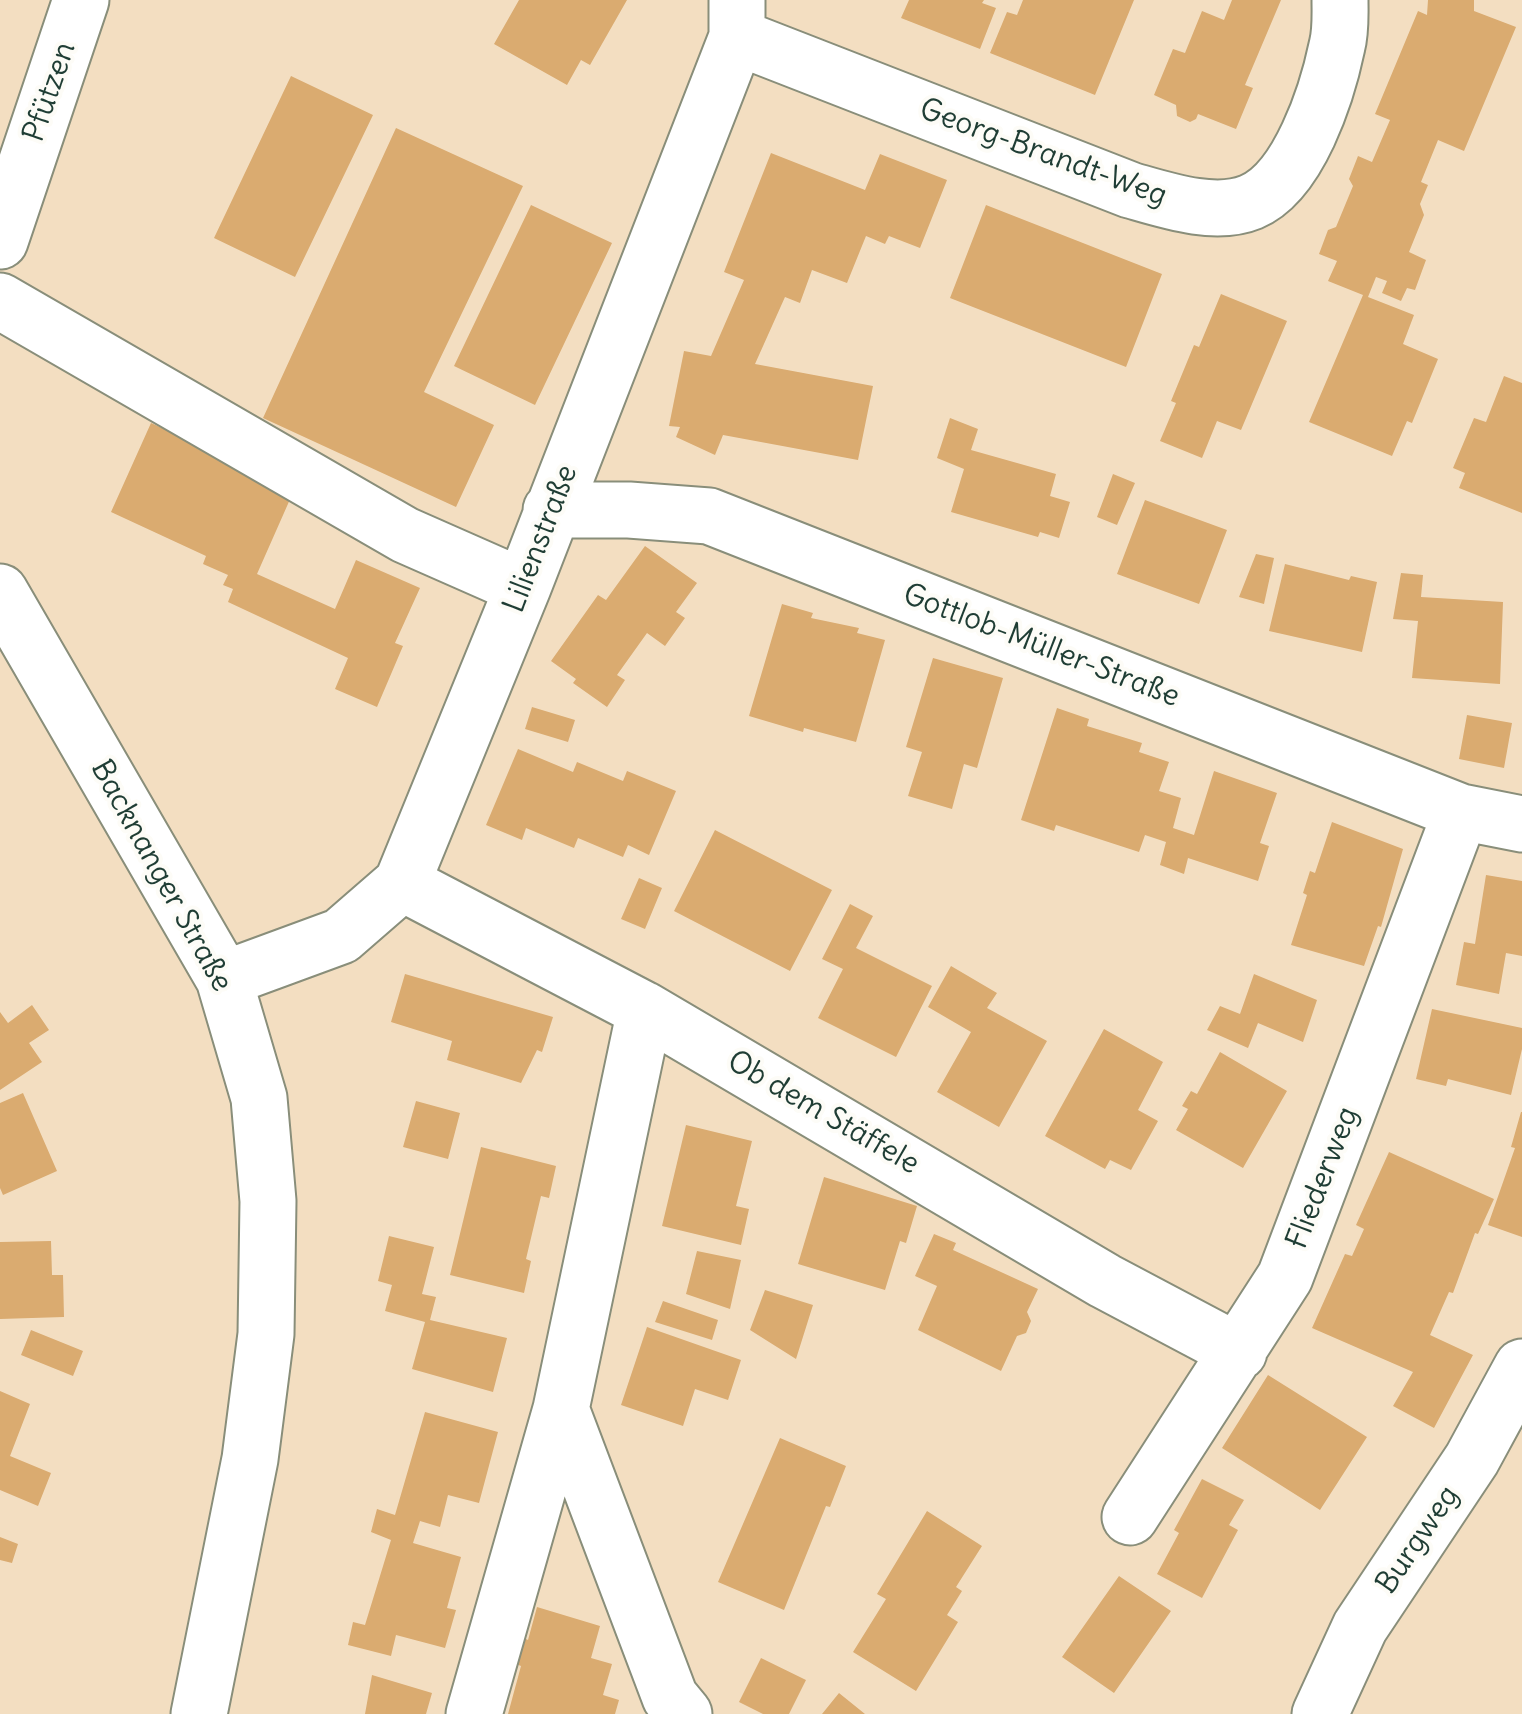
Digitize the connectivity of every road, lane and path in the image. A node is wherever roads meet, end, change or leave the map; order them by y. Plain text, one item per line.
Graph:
1 (81, 0) edge
2 (1340, 0) edge
3 (738, 19) edge
4 (0, 241) edge
5 (0, 301) edge
6 (552, 510) junction
7 (523, 587) junction
8 (0, 592) edge
9 (1461, 812) junction
10 (1522, 824) edge
11 (402, 883) junction
12 (224, 979) junction
13 (645, 1010) junction
14 (1239, 1352) junction
15 (1522, 1368) edge
16 (560, 1409) junction
17 (1130, 1517) dead end
18 (199, 1714) edge
19 (474, 1714) edge
20 (684, 1714) edge
21 (1320, 1714) edge

1 - 4 street, Pfützen
2 - 3 street, Georg-Brandt-Weg
3 - 6 street, Lilienstraße
5 - 7 street
6 - 7 street, Lilienstraße
6 - 9 street, Gottlob-Müller-Straße
7 - 11 street, Lilienstraße
8 - 12 street, Backnanger Straße
9 - 10 street, Gottlob-Müller-Straße
9 - 14 street, Fliederweg
11 - 12 street, Lilienstraße
11 - 13 street, Ob dem Stäffele
12 - 18 street, Backnanger Straße
13 - 14 street, Ob dem Stäffele
13 - 16 street
14 - 17 street, Fliederweg
15 - 21 street, Burgweg
16 - 19 street
16 - 20 street

